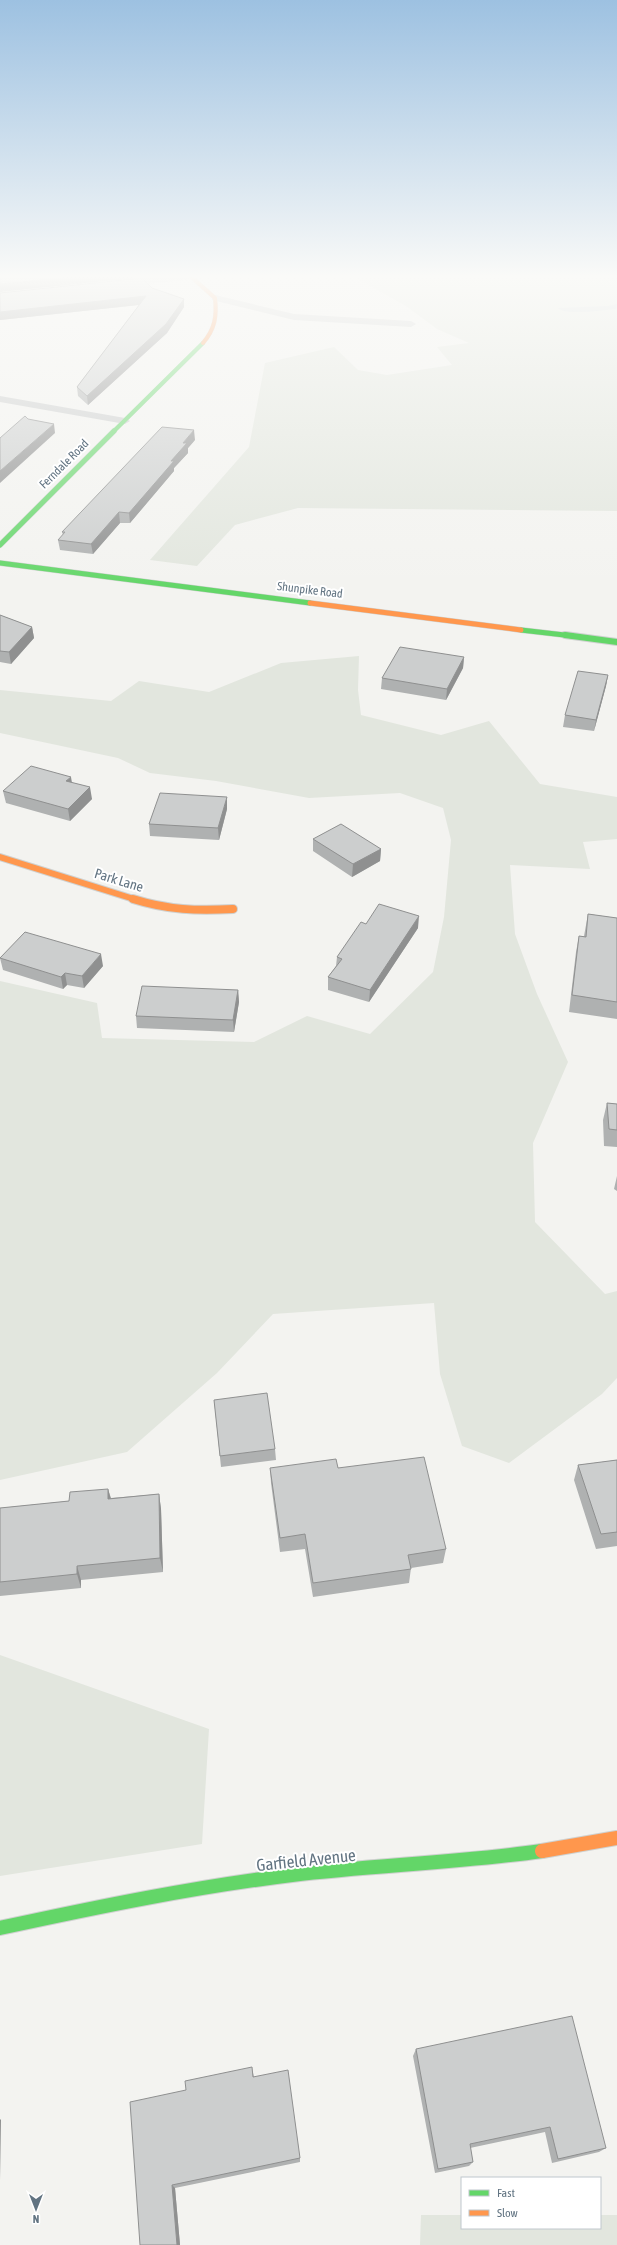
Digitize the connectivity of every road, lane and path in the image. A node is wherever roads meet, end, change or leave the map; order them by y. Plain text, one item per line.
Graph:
1 (167, 379) edge
2 (0, 399) edge
3 (124, 421) junction
4 (0, 545) edge
5 (0, 563) edge
6 (617, 642) edge
7 (0, 857) edge
8 (233, 909) dead end
9 (617, 1838) edge
10 (0, 1928) edge

1 - 3 street, Ferndale Road
2 - 3 street
3 - 4 street, Ferndale Road
5 - 6 street, Shunpike Road
7 - 8 street, Park Lane
9 - 10 street, Garfield Avenue

